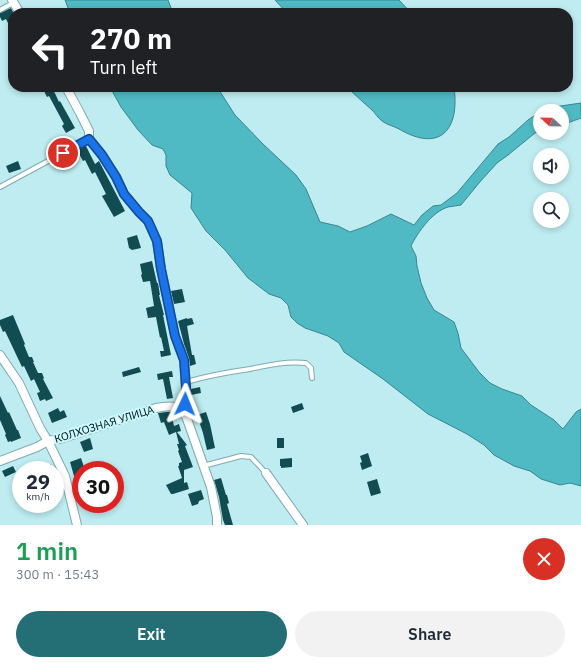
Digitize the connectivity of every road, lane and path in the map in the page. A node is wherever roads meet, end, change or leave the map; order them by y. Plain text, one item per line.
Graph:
1 (12, 1) edge
2 (0, 10) edge
3 (69, 92) edge
4 (89, 139) junction
5 (0, 187) edge
6 (0, 355) edge
7 (312, 378) dead end
8 (186, 382) junction
9 (186, 416) junction
10 (48, 440) junction
11 (0, 461) edge
12 (203, 466) junction
13 (266, 474) joint
14 (77, 525) edge
15 (217, 525) edge
16 (303, 525) edge

1 - 2 lane
3 - 4 street
4 - 5 lane
4 - 8 street
6 - 10 street
7 - 8 lane
8 - 9 street
9 - 10 street, КОЛХОЗНАЯ УЛИЦА
9 - 12 street
10 - 11 street, КОЛХОЗНАЯ УЛИЦА
10 - 14 street
12 - 13 lane
12 - 15 street
13 - 16 street

